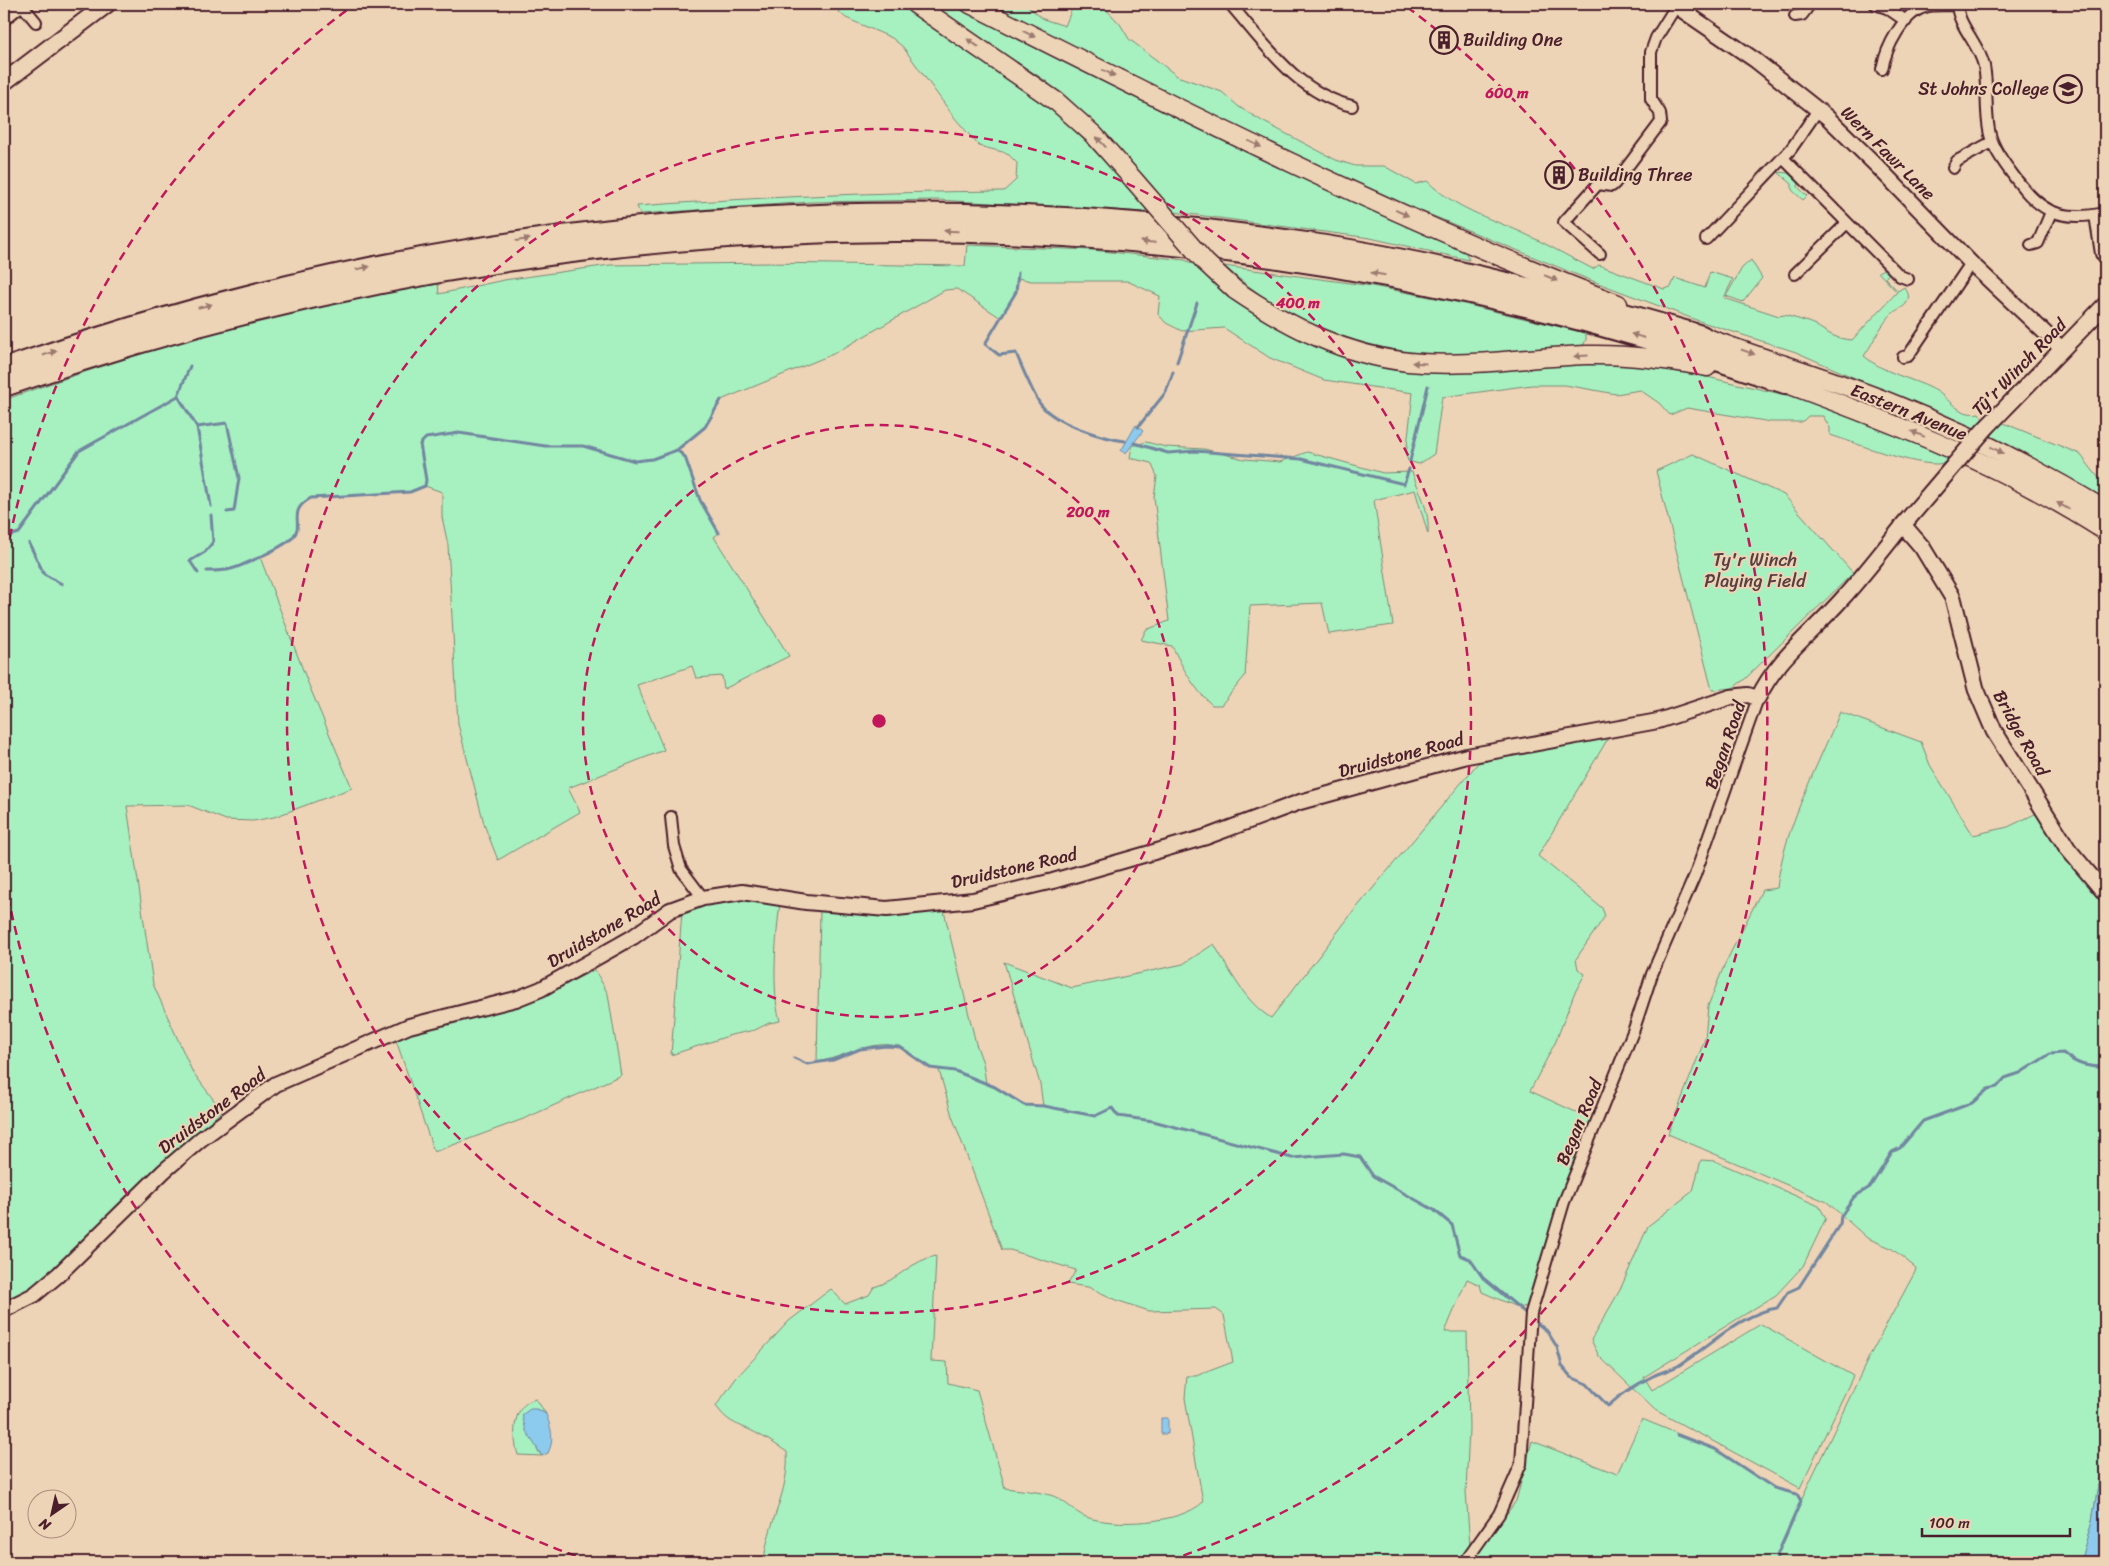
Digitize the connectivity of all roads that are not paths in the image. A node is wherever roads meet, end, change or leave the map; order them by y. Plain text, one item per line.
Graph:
1 (107, 4) edge
2 (915, 4) edge
3 (970, 4) edge
4 (1230, 4) edge
5 (1810, 4) edge
6 (1875, 4) edge
7 (1957, 4) edge
8 (1674, 5) edge
9 (1796, 16) dead end
10 (4, 20) edge
11 (1906, 21) junction
12 (36, 22) dead end
13 (1882, 69) dead end
14 (4, 82) edge
15 (1352, 106) dead end
16 (1818, 110) junction
17 (1992, 142) junction
18 (1783, 158) junction
19 (1953, 168) dead end
20 (2051, 212) junction
21 (2100, 214) edge
22 (1847, 223) junction
23 (1706, 239) dead end
24 (2031, 245) dead end
25 (1600, 254) dead end
26 (2101, 254) dead end
27 (1971, 263) junction
28 (1795, 274) dead end
29 (1908, 279) dead end
30 (2105, 305) edge
31 (1702, 336) junction
32 (2061, 348) junction
33 (1903, 357) dead end
34 (4, 369) edge
35 (1785, 383) junction
36 (4, 386) edge
37 (2105, 510) edge
38 (1903, 525) junction
39 (2105, 531) edge
40 (1758, 698) junction
41 (671, 817) dead end
42 (2105, 893) edge
43 (703, 898) junction
44 (4, 1310) edge
45 (1465, 1562) edge

1 - 14 main road
35 -> 2 highway, Eastern Avenue, bridge
3 -> 31 highway, Eastern Avenue
4 - 15 street
5 - 9 street
6 - 11 street
7 - 11 street
7 - 17 street
8 - 16 street, Wern Fawr Lane
8 - 25 street
10 - 12 street
11 - 13 street
16 - 18 street
16 - 27 street, Wern Fawr Lane
17 - 19 street
17 - 20 street
18 - 22 street
18 - 23 street
20 - 21 street
20 - 24 street
21 - 26 street
22 - 28 street
22 - 29 street
27 - 32 street, Wern Fawr Lane
27 - 33 street
30 - 32 main road, Tŷ'r Winch Road
34 -> 31 highway
31 -> 37 highway, Eastern Avenue
32 - 38 main road, Tŷ'r Winch Road, bridge
35 -> 36 highway
39 -> 35 highway, Eastern Avenue
38 - 40 street
38 - 42 main road, Bridge Road
40 - 43 street, Druidstone Road
40 - 45 street, Began Road
41 - 43 street
43 - 44 street, Druidstone Road

